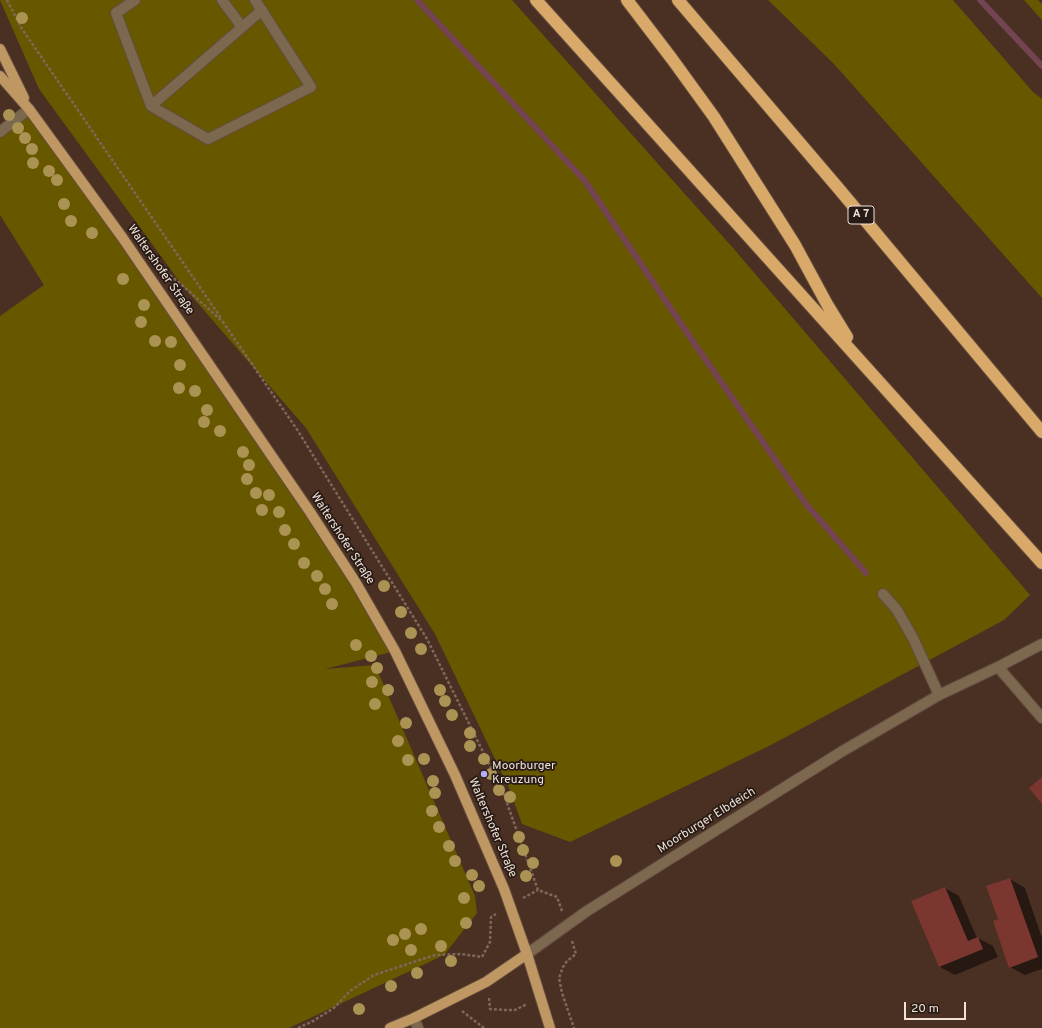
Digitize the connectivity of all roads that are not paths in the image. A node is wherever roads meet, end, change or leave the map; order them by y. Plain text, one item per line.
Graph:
1 (135, 0) edge
2 (222, 0) edge
3 (255, 0) edge
4 (536, 0) edge
5 (627, 0) edge
6 (678, 0) edge
7 (262, 10) junction
8 (242, 27) junction
9 (0, 49) edge
10 (0, 76) edge
11 (152, 106) junction
12 (30, 109) junction
13 (0, 132) edge
14 (861, 361) junction
15 (1042, 432) edge
16 (1042, 563) edge
17 (883, 594) dead end
18 (1042, 644) edge
19 (998, 667) junction
20 (939, 695) junction
21 (1042, 718) edge
22 (527, 954) junction
23 (414, 1018) junction
24 (390, 1028) edge
25 (418, 1028) edge
26 (550, 1028) edge

1 - 11 street
2 - 8 street
3 - 7 street
4 - 14 highway
5 - 14 highway
6 - 15 highway, A 7
7 - 8 street
7 - 11 street
8 - 11 street
9 - 12 main road, Waltershofer Straße
10 - 12 main road, Waltershofer Straße
12 - 13 street
12 - 22 main road, Waltershofer Straße
14 - 16 highway
17 - 20 street
18 - 19 street, Moorburger Elbdeich
19 - 20 street, Moorburger Elbdeich
19 - 21 street
20 - 22 street, Moorburger Elbdeich
22 - 23 main road, Moorburger Elbdeich
22 - 26 main road, Waltershofer Straße
23 - 24 main road, Moorburger Elbdeich
23 - 25 street

